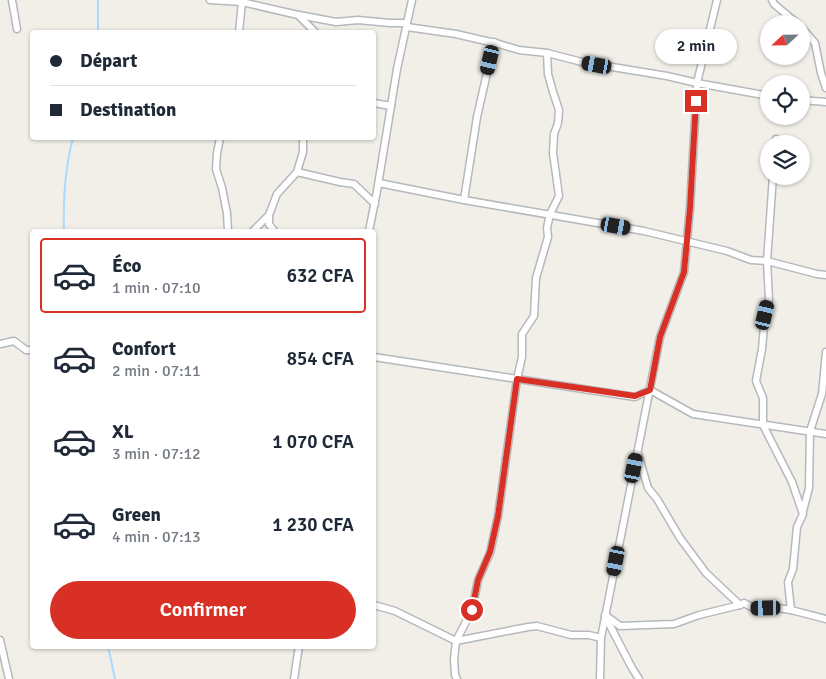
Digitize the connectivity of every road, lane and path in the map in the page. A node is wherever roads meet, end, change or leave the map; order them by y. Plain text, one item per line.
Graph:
1 (12, 0) edge
2 (210, 0) edge
3 (412, 0) edge
4 (717, 0) edge
5 (772, 0) edge
6 (242, 2) junction
7 (298, 15) junction
8 (787, 15) edge
9 (407, 25) junction
10 (17, 29) dead end
11 (239, 30) edge
12 (313, 30) edge
13 (810, 38) edge
14 (494, 42) junction
15 (547, 53) junction
16 (697, 83) junction
17 (826, 88) edge
18 (760, 94) edge
19 (810, 101) edge
20 (826, 102) edge
21 (376, 103) edge
22 (391, 106) junction
23 (220, 140) edge
24 (303, 140) edge
25 (297, 172) junction
26 (379, 183) junction
27 (772, 185) edge
28 (464, 200) junction
29 (375, 204) junction
30 (550, 214) junction
31 (269, 215) junction
32 (228, 229) edge
33 (255, 229) edge
34 (273, 229) edge
35 (369, 229) edge
36 (686, 242) junction
37 (767, 261) junction
38 (826, 275) edge
39 (0, 344) edge
40 (30, 350) edge
41 (826, 352) edge
42 (376, 357) edge
43 (517, 379) junction
44 (650, 390) junction
45 (763, 425) junction
46 (810, 431) junction
47 (826, 434) edge
48 (638, 453) junction
49 (803, 511) junction
50 (740, 605) junction
51 (376, 606) edge
52 (791, 610) junction
53 (605, 615) junction
54 (826, 619) edge
55 (601, 638) junction
56 (0, 640) edge
57 (456, 641) junction
58 (299, 649) edge
59 (8, 679) edge
60 (294, 679) edge
61 (457, 679) edge
62 (600, 679) edge
63 (640, 679) edge

1 - 10 street
2 - 6 street
3 - 9 street
4 - 16 street
5 - 8 street
6 - 7 street
6 - 11 street
7 - 9 street
7 - 12 street
9 - 14 street
9 - 22 street
13 - 17 street
14 - 15 street
14 - 28 street
15 - 16 street
15 - 30 street
16 - 18 street
16 - 36 street
19 - 20 street
21 - 22 street
22 - 26 street
23 - 32 street
24 - 25 street
25 - 29 street
25 - 31 street
26 - 28 street
26 - 29 street
27 - 37 street
28 - 30 street
29 - 35 street
30 - 36 street
30 - 43 street
31 - 33 street
31 - 34 street
36 - 37 street
36 - 44 street
37 - 38 street
37 - 45 street
39 - 40 street
41 - 46 street
42 - 43 street
43 - 44 street
43 - 57 street
44 - 45 street
44 - 48 street
45 - 46 street
45 - 49 street
46 - 47 street
46 - 49 street
48 - 50 street
48 - 53 street
49 - 52 street
50 - 52 street
50 - 53 street
51 - 57 street
52 - 54 street
53 - 55 street
53 - 63 street
55 - 57 street
55 - 62 street
56 - 59 street
57 - 61 street
58 - 60 street

